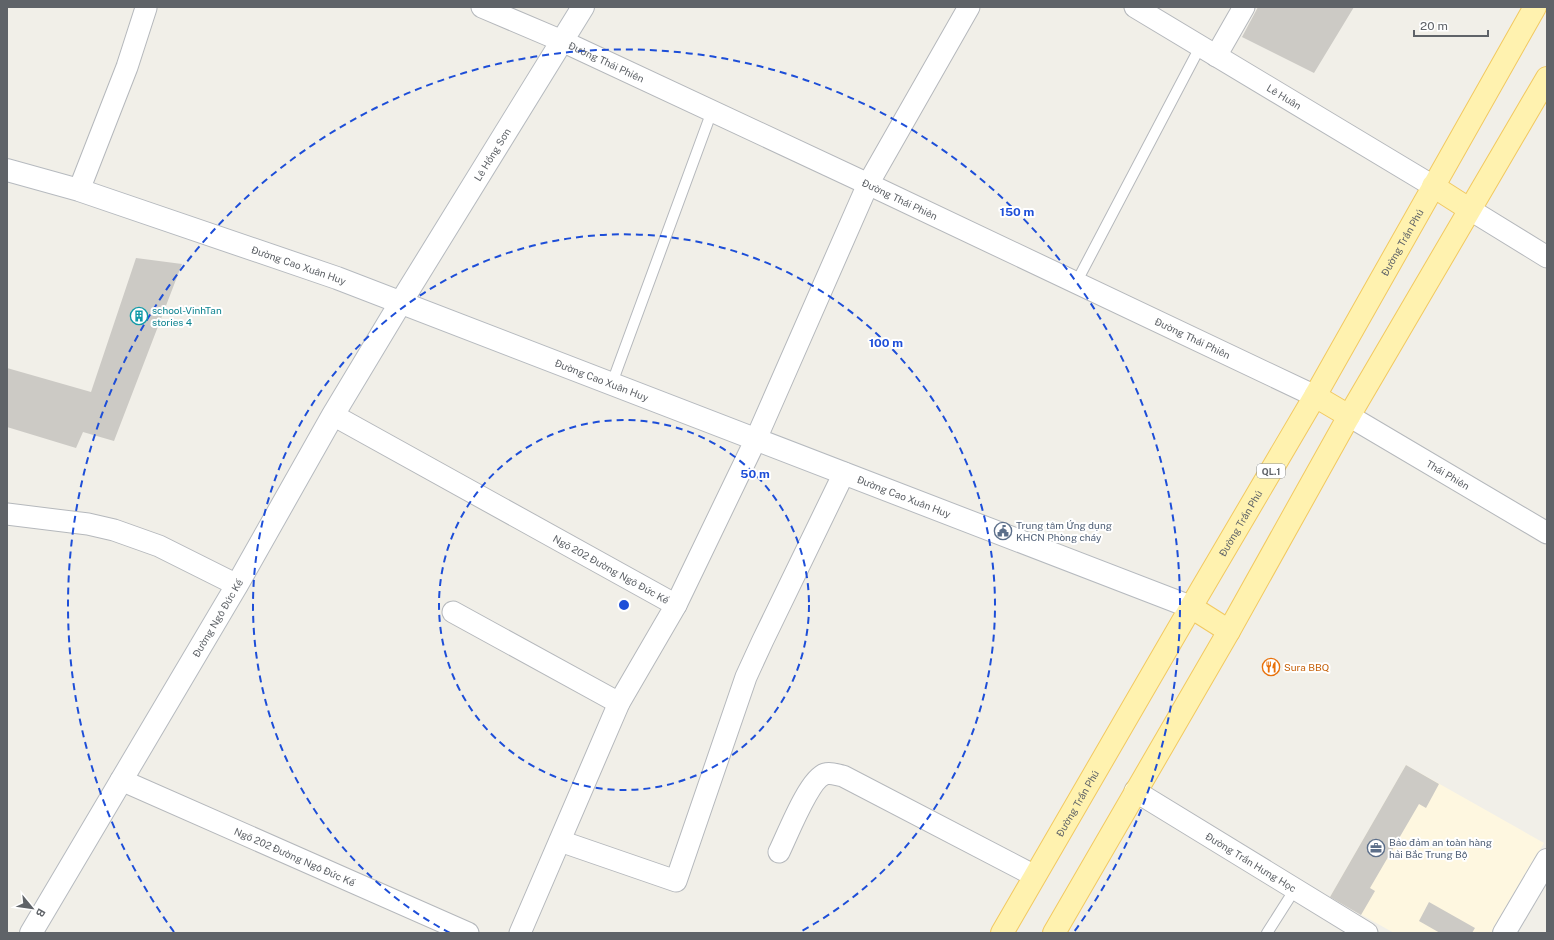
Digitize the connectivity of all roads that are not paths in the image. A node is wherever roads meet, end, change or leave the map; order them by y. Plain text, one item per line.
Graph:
1 (482, 7) edge
2 (583, 7) edge
3 (969, 7) edge
4 (1135, 7) edge
5 (1244, 7) edge
6 (1535, 7) edge
7 (146, 8) edge
8 (562, 41) junction
9 (1208, 51) junction
10 (1547, 78) edge
11 (712, 112) junction
12 (7, 170) edge
13 (868, 184) junction
14 (1433, 186) junction
15 (80, 190) junction
16 (1469, 210) junction
17 (1547, 257) edge
18 (1076, 283) junction
19 (401, 302) junction
20 (612, 384) junction
21 (1315, 396) junction
22 (333, 416) junction
23 (1349, 416) junction
24 (756, 439) junction
25 (844, 473) junction
26 (7, 514) edge
27 (1547, 533) edge
28 (237, 585) junction
29 (676, 605) junction
30 (1191, 607) junction
31 (453, 612) dead end
32 (1229, 631) junction
33 (619, 703) junction
34 (121, 780) junction
35 (1135, 791) junction
36 (560, 841) junction
37 (779, 852) dead end
38 (1547, 860) edge
39 (1035, 876) junction
40 (1295, 889) junction
41 (32, 933) edge
42 (468, 933) edge
43 (520, 933) edge
44 (1002, 933) edge
45 (1054, 933) edge
46 (1267, 933) edge
47 (1367, 933) edge
48 (1504, 933) edge

1 - 8 street, Đường Thái Phiên
2 - 8 street, Lê Hồng Sơn
3 - 13 street
4 - 9 street, Lê Huân
5 - 9 street
6 - 14 main road, Đường Trần Phú / QL.1
7 - 15 street
8 - 11 street, Đường Thái Phiên
8 - 19 street, Lê Hồng Sơn
9 - 14 street, Lê Huân
9 - 18 lane
10 - 16 main road
11 - 13 street, Đường Thái Phiên
11 - 20 lane
12 - 15 street, Đường Cao Xuân Huy
13 - 18 street, Đường Thái Phiên
13 - 24 street
14 - 16 main road
14 - 21 main road, Đường Trần Phú / QL.1
15 - 19 street, Đường Cao Xuân Huy
16 - 17 street
16 - 23 main road
18 - 21 street, Đường Thái Phiên
19 - 20 street, Đường Cao Xuân Huy
19 - 22 street, Đường Ngô Đức Kế
20 - 24 street, Đường Cao Xuân Huy
21 - 23 main road
21 - 30 main road, Đường Trần Phú / QL.1
22 - 28 street, Đường Ngô Đức Kế
22 - 29 street, Ngõ 202 Đường Ngô Đức Kế
23 - 27 street, Thái Phiên
23 - 32 main road
24 - 25 street, Đường Cao Xuân Huy
24 - 29 street
25 - 30 street, Đường Cao Xuân Huy
25 - 36 street
26 - 28 street
28 - 34 street, Đường Ngô Đức Kế
29 - 33 street, Ngõ 202 Đường Ngô Đức Kế
30 - 32 main road
30 - 39 main road, Đường Trần Phú / QL.1
31 - 33 street
32 - 35 main road
33 - 36 street, Ngõ 202 Đường Ngô Đức Kế
34 - 41 street, Đường Ngô Đức Kế
34 - 42 street, Ngõ 202 Đường Ngô Đức Kế
35 - 40 street, Đường Trần Hưng Học
35 - 45 main road
36 - 43 street, Ngõ 202 Đường Ngô Đức Kế
37 - 39 street
38 - 48 street
39 - 44 main road, Đường Trần Phú / QL.1
40 - 46 lane
40 - 47 street, Đường Trần Hưng Học

